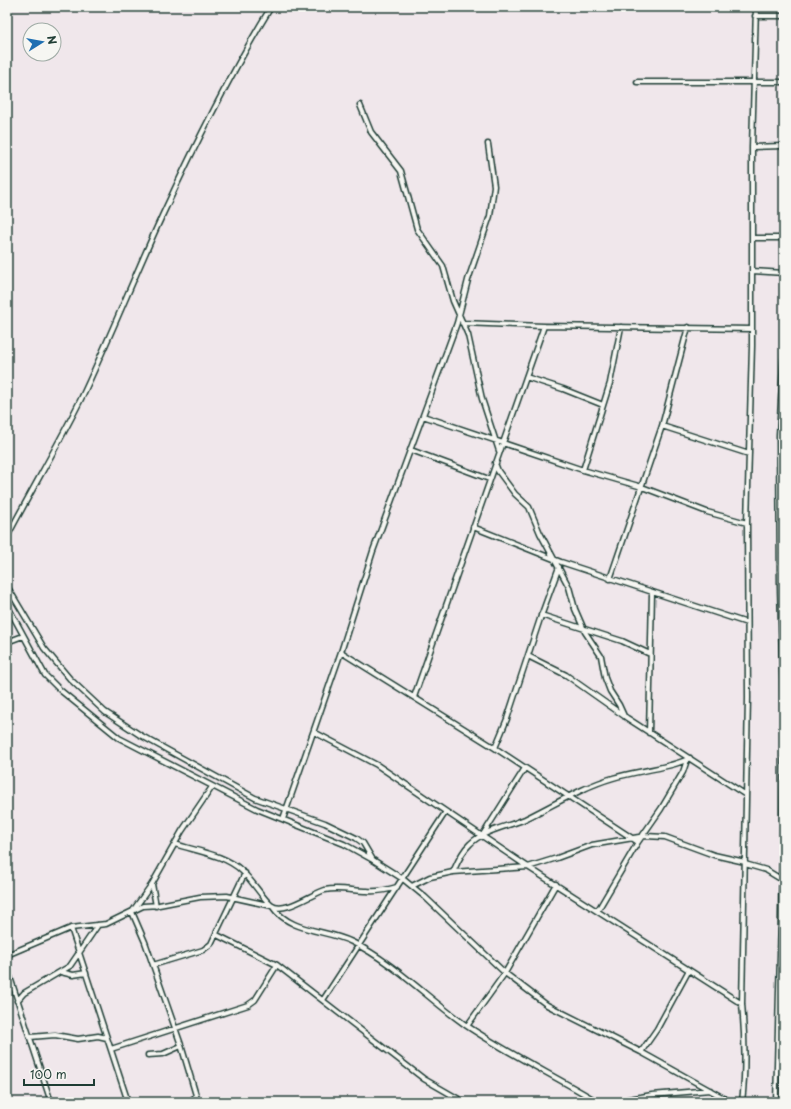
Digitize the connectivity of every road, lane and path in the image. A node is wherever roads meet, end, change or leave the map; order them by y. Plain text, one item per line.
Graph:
1 (271, 7) edge
2 (756, 7) edge
3 (756, 16) junction
4 (784, 16) edge
5 (637, 82) dead end
6 (754, 82) junction
7 (784, 82) edge
8 (360, 105) dead end
9 (488, 144) dead end
10 (784, 146) edge
11 (752, 147) junction
12 (753, 238) junction
13 (784, 238) edge
14 (752, 271) junction
15 (784, 273) edge
16 (459, 314) junction
17 (457, 323) junction
18 (463, 323) junction
19 (544, 326) junction
20 (621, 327) junction
21 (688, 327) junction
22 (751, 329) junction
23 (784, 348) edge
24 (526, 377) junction
25 (603, 405) junction
26 (423, 416) junction
27 (662, 426) junction
28 (495, 440) junction
29 (502, 442) junction
30 (411, 450) junction
31 (499, 452) junction
32 (749, 454) junction
33 (495, 463) junction
34 (583, 470) junction
35 (489, 479) junction
36 (642, 487) junction
37 (748, 522) junction
38 (473, 527) junction
39 (7, 537) edge
40 (554, 559) junction
41 (561, 562) junction
42 (559, 569) junction
43 (610, 579) junction
44 (7, 586) edge
45 (652, 593) junction
46 (7, 605) edge
47 (541, 615) junction
48 (747, 623) junction
49 (584, 628) junction
50 (23, 636) junction
51 (7, 642) edge
52 (341, 652) junction
53 (650, 654) junction
54 (528, 656) junction
55 (414, 697) junction
56 (624, 716) junction
57 (314, 732) junction
58 (649, 733) junction
59 (495, 748) junction
60 (688, 759) junction
61 (525, 768) junction
62 (212, 787) junction
63 (569, 795) junction
64 (746, 795) junction
65 (286, 810) junction
66 (445, 813) junction
67 (283, 819) junction
68 (482, 836) junction
69 (641, 837) junction
70 (632, 838) junction
71 (638, 842) junction
72 (175, 844) junction
73 (374, 860) junction
74 (745, 863) junction
75 (528, 867) junction
76 (453, 872) junction
77 (245, 873) junction
78 (403, 879) junction
79 (783, 880) edge
80 (152, 884) junction
81 (556, 884) junction
82 (412, 886) junction
83 (397, 887) junction
84 (234, 898) junction
85 (156, 906) junction
86 (272, 906) junction
87 (598, 910) junction
88 (132, 912) junction
89 (98, 925) junction
90 (71, 928) junction
91 (217, 935) junction
92 (359, 946) junction
93 (79, 952) junction
94 (7, 955) edge
95 (152, 965) junction
96 (277, 965) junction
97 (7, 968) edge
98 (689, 970) junction
99 (61, 972) junction
100 (86, 973) junction
101 (505, 973) junction
102 (323, 1000) junction
103 (17, 1001) junction
104 (742, 1004) junction
105 (467, 1026) junction
106 (174, 1028) junction
107 (30, 1037) junction
108 (107, 1038) junction
109 (181, 1046) junction
110 (111, 1049) junction
111 (641, 1052) junction
112 (148, 1055) dead end
113 (711, 1090) junction
114 (196, 1096) junction
115 (622, 1101) edge
116 (52, 1102) edge
117 (128, 1102) edge
118 (190, 1102) edge
119 (198, 1102) edge
120 (464, 1102) edge
121 (598, 1102) edge
122 (612, 1102) edge
123 (731, 1102) edge
124 (742, 1102) edge
125 (776, 1102) edge

1 - 39 street
2 - 3 street
3 - 4 street
3 - 6 street
5 - 6 street
6 - 7 street
6 - 11 street
8 - 16 street
9 - 16 street
10 - 11 street
11 - 12 street
12 - 13 street
12 - 14 street
14 - 15 street
14 - 22 street
16 - 17 street
16 - 18 street
17 - 18 street
17 - 26 street
18 - 19 street
18 - 28 street
19 - 20 street
19 - 24 street
20 - 21 street
20 - 25 street
21 - 22 street
21 - 27 street
22 - 32 street
23 - 79 street
24 - 25 street
24 - 29 street
25 - 34 street
26 - 28 street
26 - 30 street
27 - 32 street
27 - 36 street
28 - 29 street
28 - 31 street
29 - 31 street
29 - 34 street
30 - 35 street
30 - 52 street
31 - 33 street
32 - 37 street
33 - 35 street
33 - 40 street
34 - 36 street
35 - 38 street
36 - 37 street
36 - 43 street
37 - 48 street
38 - 40 street
38 - 55 street
40 - 41 street
40 - 42 street
41 - 42 street
41 - 43 street
42 - 47 street
42 - 49 street
43 - 45 street
44 - 65 street
45 - 48 street
45 - 53 street
46 - 50 street
47 - 49 street
47 - 54 street
48 - 64 street
49 - 53 street
49 - 56 street
50 - 51 street
50 - 62 street
52 - 55 street
52 - 57 street
53 - 58 street
54 - 56 street
54 - 59 street
55 - 59 street
56 - 58 street
57 - 65 street
57 - 66 street
58 - 60 street
59 - 61 street
60 - 63 street
60 - 64 street
60 - 69 street
61 - 63 street
61 - 68 street
62 - 67 street
62 - 72 street
63 - 68 street
63 - 70 street
64 - 74 street
65 - 67 street
65 - 73 street
66 - 68 street
66 - 78 street
67 - 73 street
68 - 75 street
68 - 76 street
69 - 70 street
69 - 71 street
69 - 74 street
70 - 71 street
70 - 75 street
71 - 87 street
72 - 77 street
72 - 80 street
73 - 78 street
74 - 79 street
74 - 104 street
75 - 76 street
75 - 81 street
76 - 82 street
77 - 84 street
77 - 86 street
78 - 82 street
78 - 83 street
79 - 125 street
80 - 85 street
80 - 88 street
81 - 87 street
81 - 101 street
82 - 101 street
83 - 86 street
83 - 92 street
84 - 85 street
84 - 86 street
84 - 91 street
85 - 88 street
86 - 92 street
87 - 98 street
88 - 89 street
88 - 95 street
89 - 90 street
89 - 93 street
90 - 93 street
90 - 94 street
91 - 95 street
91 - 96 street
92 - 102 street
92 - 105 street
93 - 99 street
93 - 100 street
95 - 106 street
96 - 102 street
96 - 106 street
97 - 103 street
98 - 104 street
98 - 111 street
99 - 100 street
99 - 103 street
100 - 108 street
101 - 105 street
101 - 111 street
102 - 120 street
103 - 107 street
104 - 124 street
105 - 121 street
106 - 109 street
106 - 110 street
107 - 108 street
107 - 116 street
108 - 110 street
109 - 112 street
109 - 114 street
110 - 117 street
111 - 113 street
113 - 115 street
113 - 123 street
114 - 118 street
114 - 119 street
115 - 122 street

